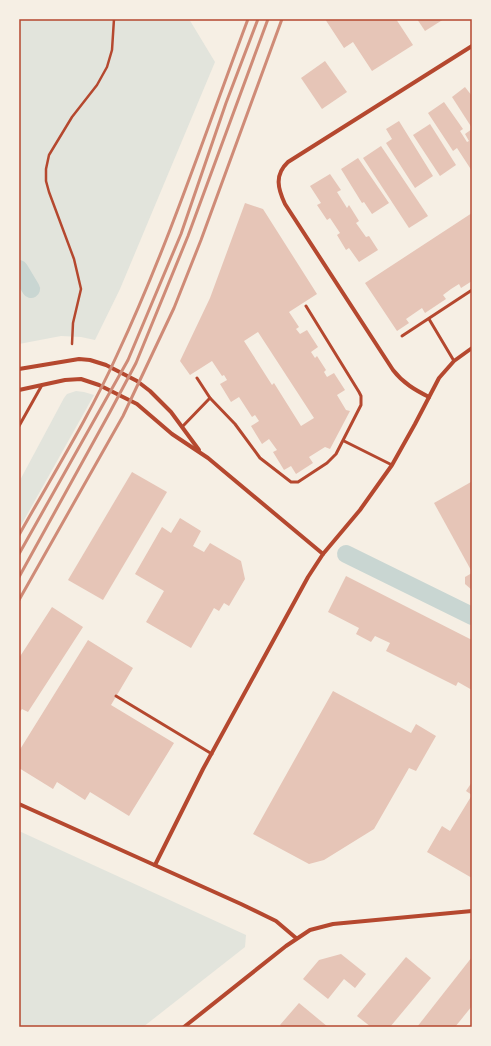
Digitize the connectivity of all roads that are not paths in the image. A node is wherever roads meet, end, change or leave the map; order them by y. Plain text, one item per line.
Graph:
1 (472, 46) edge
2 (472, 290) edge
3 (306, 306) dead end
4 (429, 319) junction
5 (402, 336) dead end
6 (472, 348) edge
7 (454, 361) junction
8 (19, 369) edge
9 (197, 378) dead end
10 (42, 385) junction
11 (19, 390) edge
12 (429, 397) junction
13 (210, 398) junction
14 (19, 426) edge
15 (182, 427) junction
16 (344, 441) junction
17 (202, 454) junction
18 (392, 465) junction
19 (322, 554) junction
20 (116, 696) dead end
21 (212, 754) junction
22 (19, 804) edge
23 (155, 865) junction
24 (472, 911) edge
25 (296, 938) junction
26 (184, 1027) edge

1 - 12 street
2 - 4 lane
3 - 16 lane
4 - 5 lane
4 - 7 lane
6 - 7 street
7 - 12 street
8 - 15 street
9 - 13 lane
10 - 11 street
10 - 14 lane
10 - 17 street
12 - 18 street
13 - 15 lane
13 - 16 lane
15 - 17 street
16 - 18 lane
17 - 19 street
18 - 19 street
19 - 21 street
20 - 21 lane
21 - 23 street
22 - 23 street
23 - 25 street
24 - 25 street
25 - 26 street

